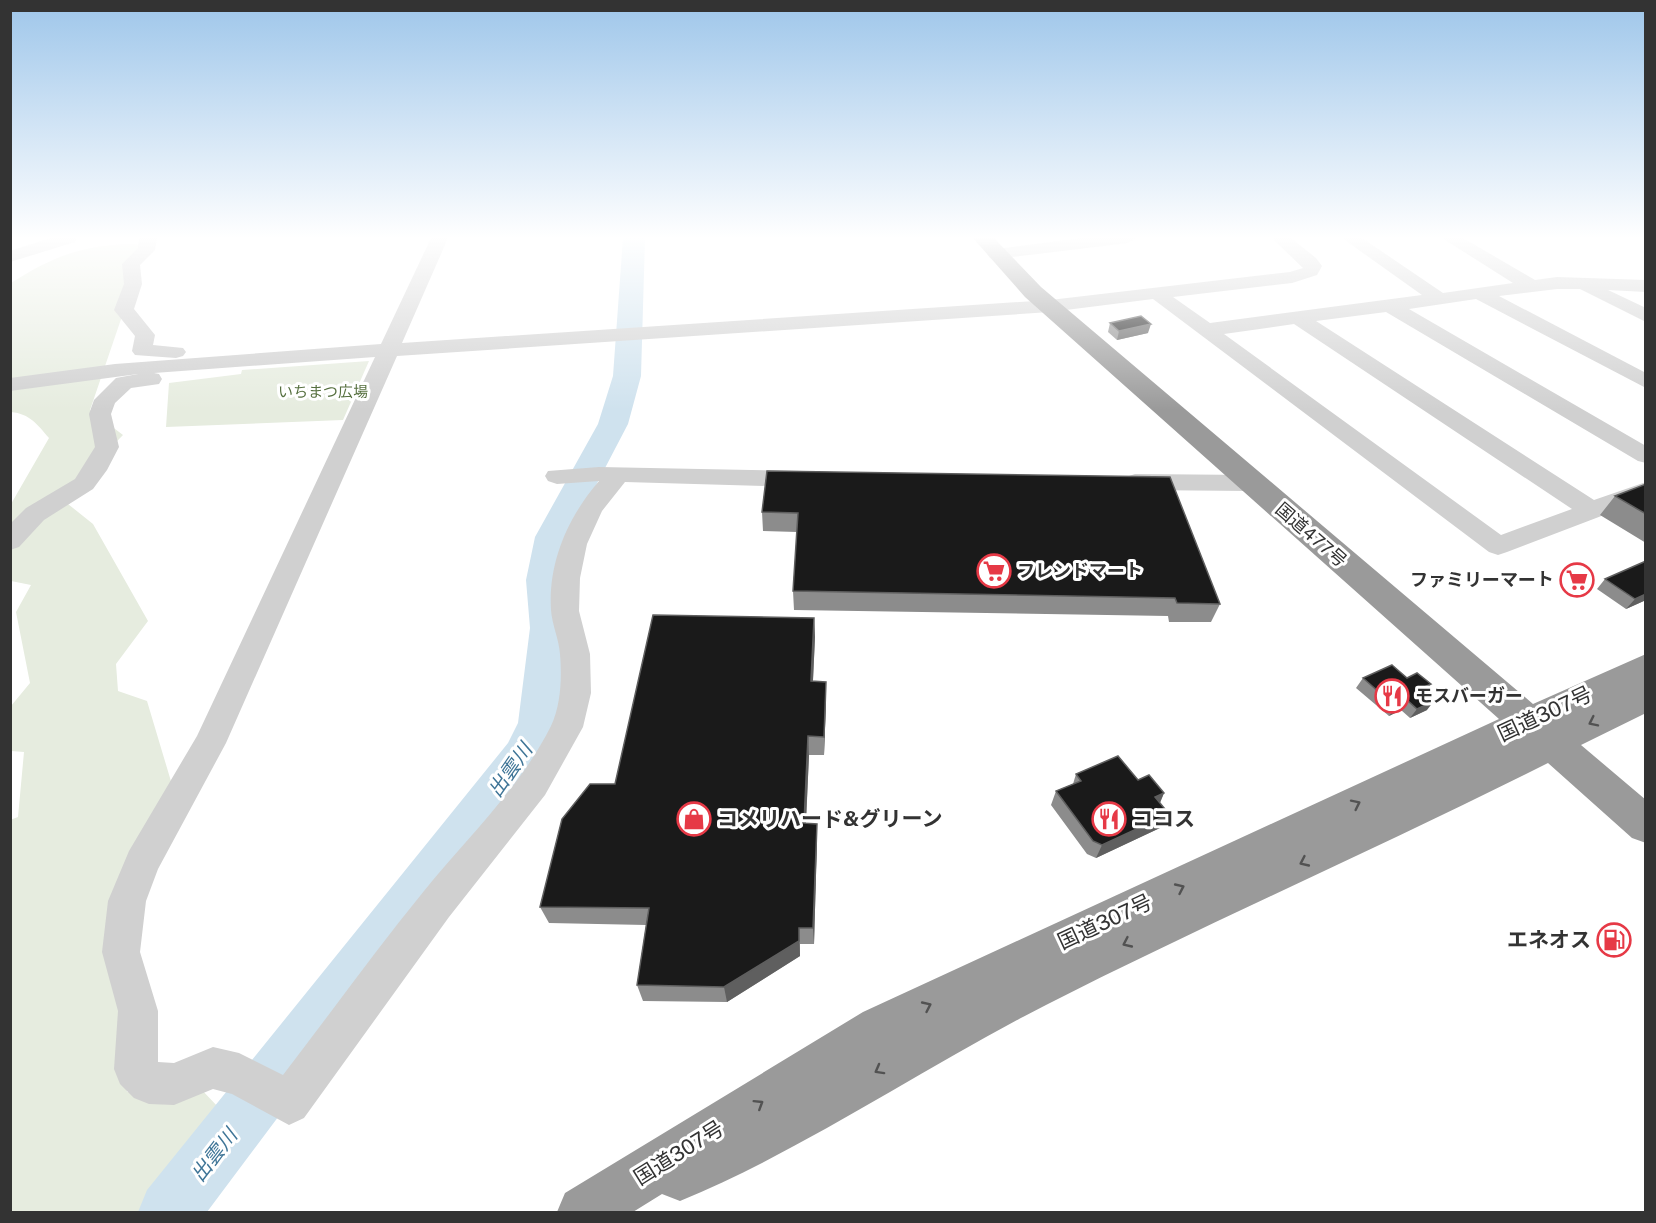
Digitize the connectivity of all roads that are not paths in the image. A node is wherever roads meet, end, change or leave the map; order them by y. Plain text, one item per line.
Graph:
1 (129, 295) edge
2 (414, 295) edge
3 (1039, 295) edge
4 (1139, 295) edge
5 (1159, 295) edge
6 (1435, 295) edge
7 (1462, 295) edge
8 (1482, 295) edge
9 (1602, 295) edge
10 (1439, 298) junction
11 (1389, 305) junction
12 (1050, 306) junction
13 (1646, 316) edge
14 (1298, 318) junction
15 (1206, 330) junction
16 (389, 351) junction
17 (239, 360) junction
18 (1646, 382) edge
19 (10, 385) edge
20 (1646, 456) edge
21 (608, 475) junction
22 (557, 476) dead end
23 (820, 479) edge
24 (1108, 482) edge
25 (1251, 483) junction
26 (1646, 490) edge
27 (1593, 510) junction
28 (10, 541) edge
29 (1646, 667) edge
30 (1646, 696) edge
31 (1538, 733) junction
32 (1646, 825) edge
33 (584, 1212) edge
34 (602, 1212) edge

1 - 17 street
2 - 16 street
3 - 12 highway, 国道477号
4 - 12 street
5 - 15 street
6 - 10 street
7 - 10 street
8 - 18 street
9 - 13 street
10 - 11 street
11 - 14 street
11 - 20 street
12 - 16 street
12 - 25 highway, 国道477号
14 - 15 street
14 - 27 street
15 - 27 street
16 - 17 street
16 - 21 street
17 - 19 street
17 - 28 street
21 - 22 street
21 - 23 street
24 - 25 street
25 - 31 highway, 国道477号
26 - 27 street
29 - 31 highway, 国道307号
30 -> 31 highway, 国道307号
31 - 32 highway, 国道477号
33 -> 31 highway, 国道307号
31 -> 34 highway, 国道307号

